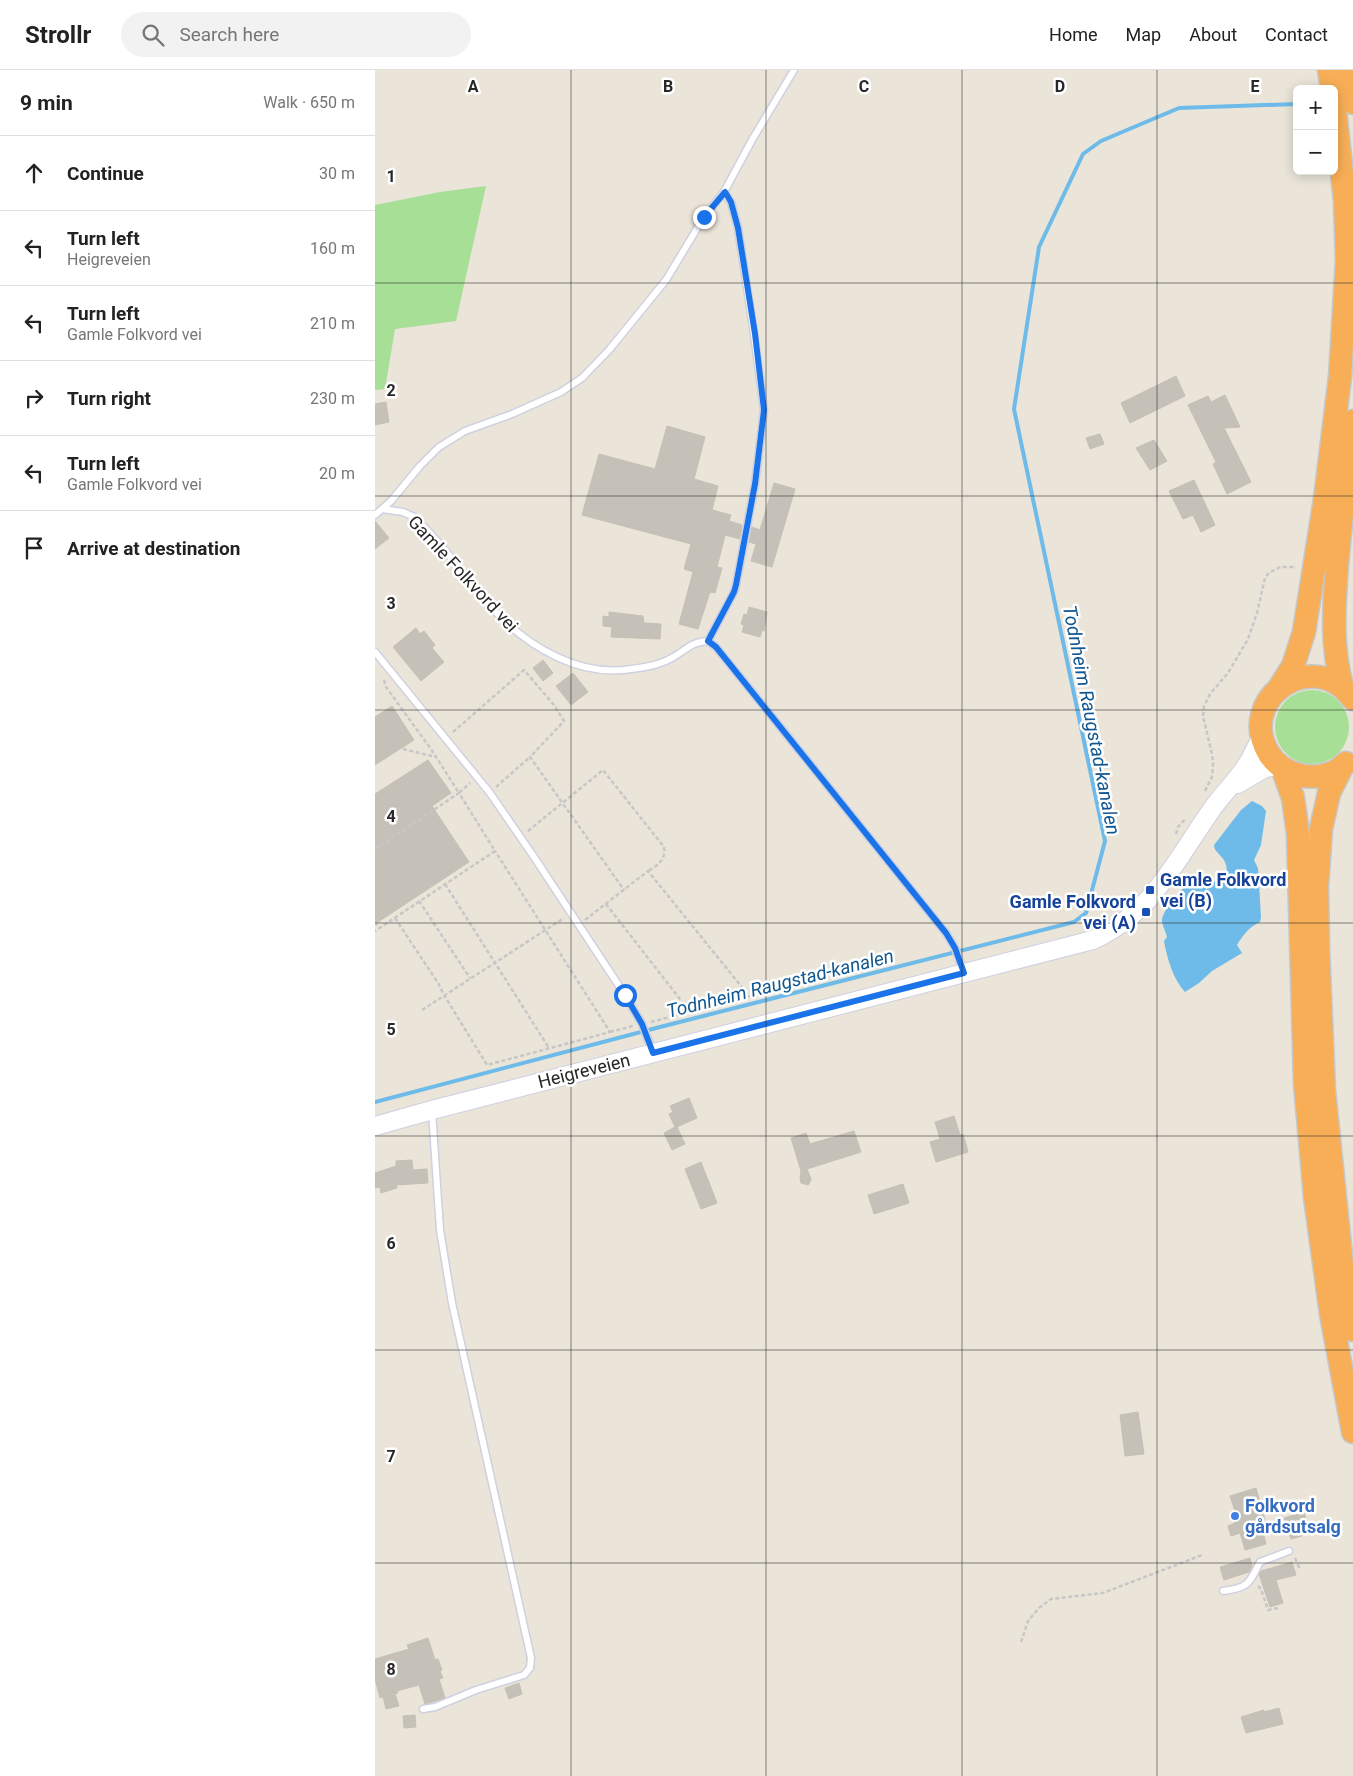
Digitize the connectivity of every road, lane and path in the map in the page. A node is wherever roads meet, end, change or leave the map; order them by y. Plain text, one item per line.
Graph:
1 (794, 70) edge
2 (1329, 70) edge
3 (1348, 70) edge
4 (1331, 85) edge
5 (1353, 103) edge
6 (1338, 130) edge
7 (725, 192) junction
8 (1353, 421) edge
9 (382, 509) junction
10 (375, 515) edge
11 (1303, 567) dead end
12 (708, 641) junction
13 (375, 652) edge
14 (388, 668) junction
15 (1279, 688) junction
16 (1348, 691) edge
17 (1262, 736) junction
18 (446, 739) junction
19 (403, 749) dead end
20 (437, 757) junction
21 (530, 757) junction
22 (1348, 760) edge
23 (1280, 766) junction
24 (477, 777) junction
25 (1205, 792) dead end
26 (459, 793) junction
27 (489, 793) junction
28 (1225, 793) junction
29 (562, 802) junction
30 (1189, 814) dead end
31 (1176, 834) dead end
32 (521, 838) junction
33 (375, 849) edge
34 (495, 851) junction
35 (648, 871) junction
36 (445, 884) junction
37 (624, 890) junction
38 (419, 901) junction
39 (606, 904) junction
40 (571, 914) junction
41 (395, 918) junction
42 (375, 922) edge
43 (579, 924) junction
44 (379, 928) junction
45 (546, 930) junction
46 (375, 931) edge
47 (496, 962) junction
48 (964, 973) junction
49 (470, 978) junction
50 (444, 995) junction
51 (422, 1010) dead end
52 (690, 1012) junction
53 (642, 1024) junction
54 (610, 1032) junction
55 (651, 1046) junction
56 (549, 1048) junction
57 (431, 1110) junction
58 (375, 1126) edge
59 (1353, 1330) edge
60 (1353, 1432) edge
61 (1289, 1551) dead end
62 (1202, 1555) dead end
63 (1251, 1579) junction
64 (1223, 1591) dead end
65 (1279, 1608) dead end
66 (1021, 1642) dead end
67 (423, 1709) dead end

1 - 7 lane
2 - 4 highway
3 - 5 highway
6 - 15 highway
7 - 9 lane
7 - 12 lane
8 - 16 highway
9 - 10 lane
9 - 12 lane, Gamle Folkvord vei
11 - 25 path
12 - 48 lane
13 - 14 lane
14 - 18 lane
14 - 20 path
15 - 16 highway
15 - 17 highway
17 - 23 highway
17 - 28 main road, Heigreveien
18 - 21 path
18 - 24 lane
19 - 20 path
20 - 26 path
21 - 27 path
21 - 29 path
22 - 23 highway
22 - 59 highway
23 - 28 main road, Heigreveien
23 - 60 highway
24 - 26 path
24 - 27 lane
26 - 33 path
26 - 34 path
27 - 32 lane
28 - 48 main road, Heigreveien
29 - 32 path
29 - 35 path
29 - 37 path
30 - 31 path
32 - 40 lane
34 - 36 path
34 - 45 path
35 - 37 path
35 - 52 path
36 - 38 path
36 - 47 path
37 - 39 path
38 - 41 path
38 - 49 path
39 - 43 path
39 - 52 path
40 - 43 lane
40 - 45 path
41 - 44 path
41 - 50 path
42 - 44 path
43 - 53 lane
44 - 46 path
45 - 47 path
45 - 54 path
47 - 49 path
47 - 56 path
48 - 55 main road, Heigreveien
49 - 50 path
50 - 51 path
50 - 56 path
52 - 53 path
53 - 54 path
53 - 55 lane
54 - 56 path
55 - 57 main road, Heigreveien
57 - 58 main road, Heigreveien
57 - 67 lane
61 - 63 lane
62 - 66 path
63 - 64 lane
63 - 65 path

